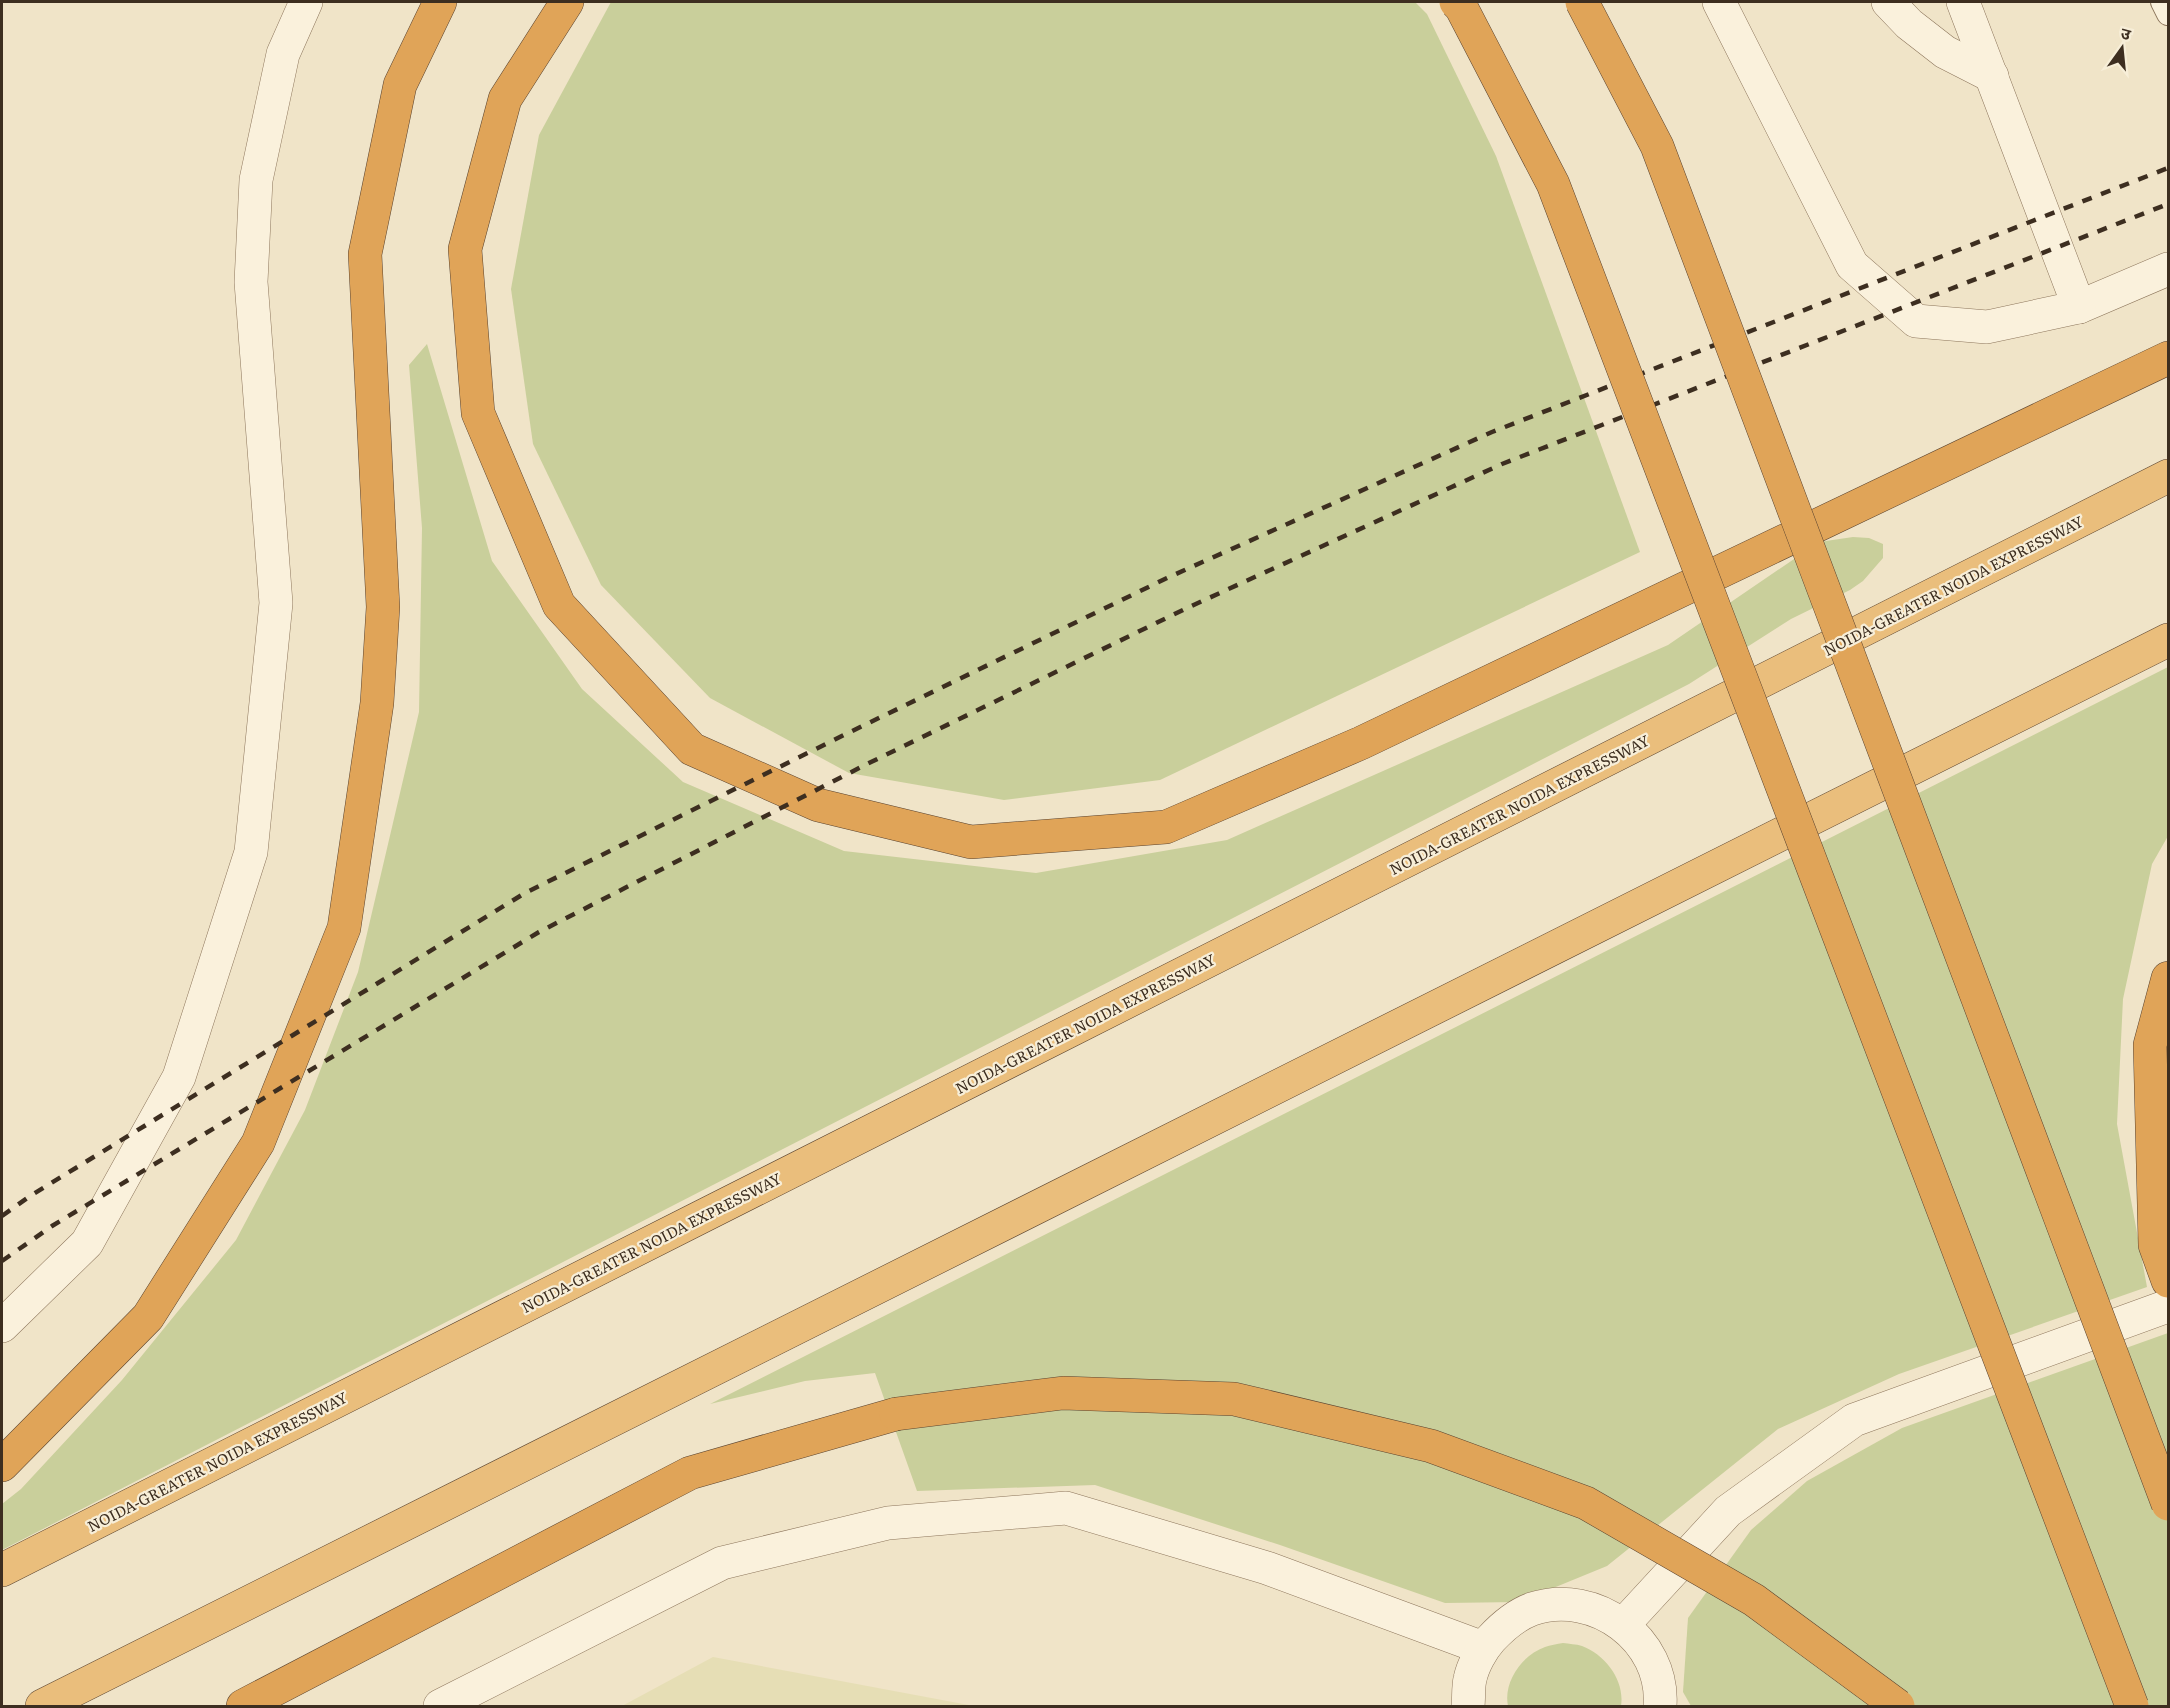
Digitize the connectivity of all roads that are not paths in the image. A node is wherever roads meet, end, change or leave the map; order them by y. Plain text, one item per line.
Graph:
1 (306, 2) edge
2 (440, 2) edge
3 (567, 2) edge
4 (1456, 2) edge
5 (1582, 2) edge
6 (1719, 2) edge
7 (1888, 2) edge
8 (1963, 2) edge
9 (2162, 2) edge
10 (2169, 14) edge
11 (1992, 76) junction
12 (2169, 269) edge
13 (2079, 307) junction
14 (2169, 358) edge
15 (2169, 476) edge
16 (2169, 640) edge
17 (2169, 978) edge
18 (2169, 1281) edge
19 (2169, 1306) edge
20 (2, 1326) edge
21 (2, 1465) edge
22 (2169, 1504) edge
23 (2, 1570) edge
24 (1623, 1624) junction
25 (1483, 1648) junction
26 (42, 1707) edge
27 (243, 1707) edge
28 (440, 1707) edge
29 (1468, 1707) edge
30 (1660, 1707) edge
31 (1898, 1707) edge
32 (2132, 1707) edge

1 - 20 street
2 - 21 highway
3 - 14 highway
4 - 32 highway, bridge
5 - 22 highway, bridge
6 - 13 street
7 - 11 street
8 - 11 street
9 - 10 lane
11 - 13 street
12 - 13 street
15 - 23 highway, NOIDA-GREATER NOIDA EXPRESSWAY
16 - 26 highway
17 - 18 highway
19 - 24 street
24 - 25 street
24 - 30 street
25 - 28 street
25 - 29 street
27 - 31 highway, bridge

